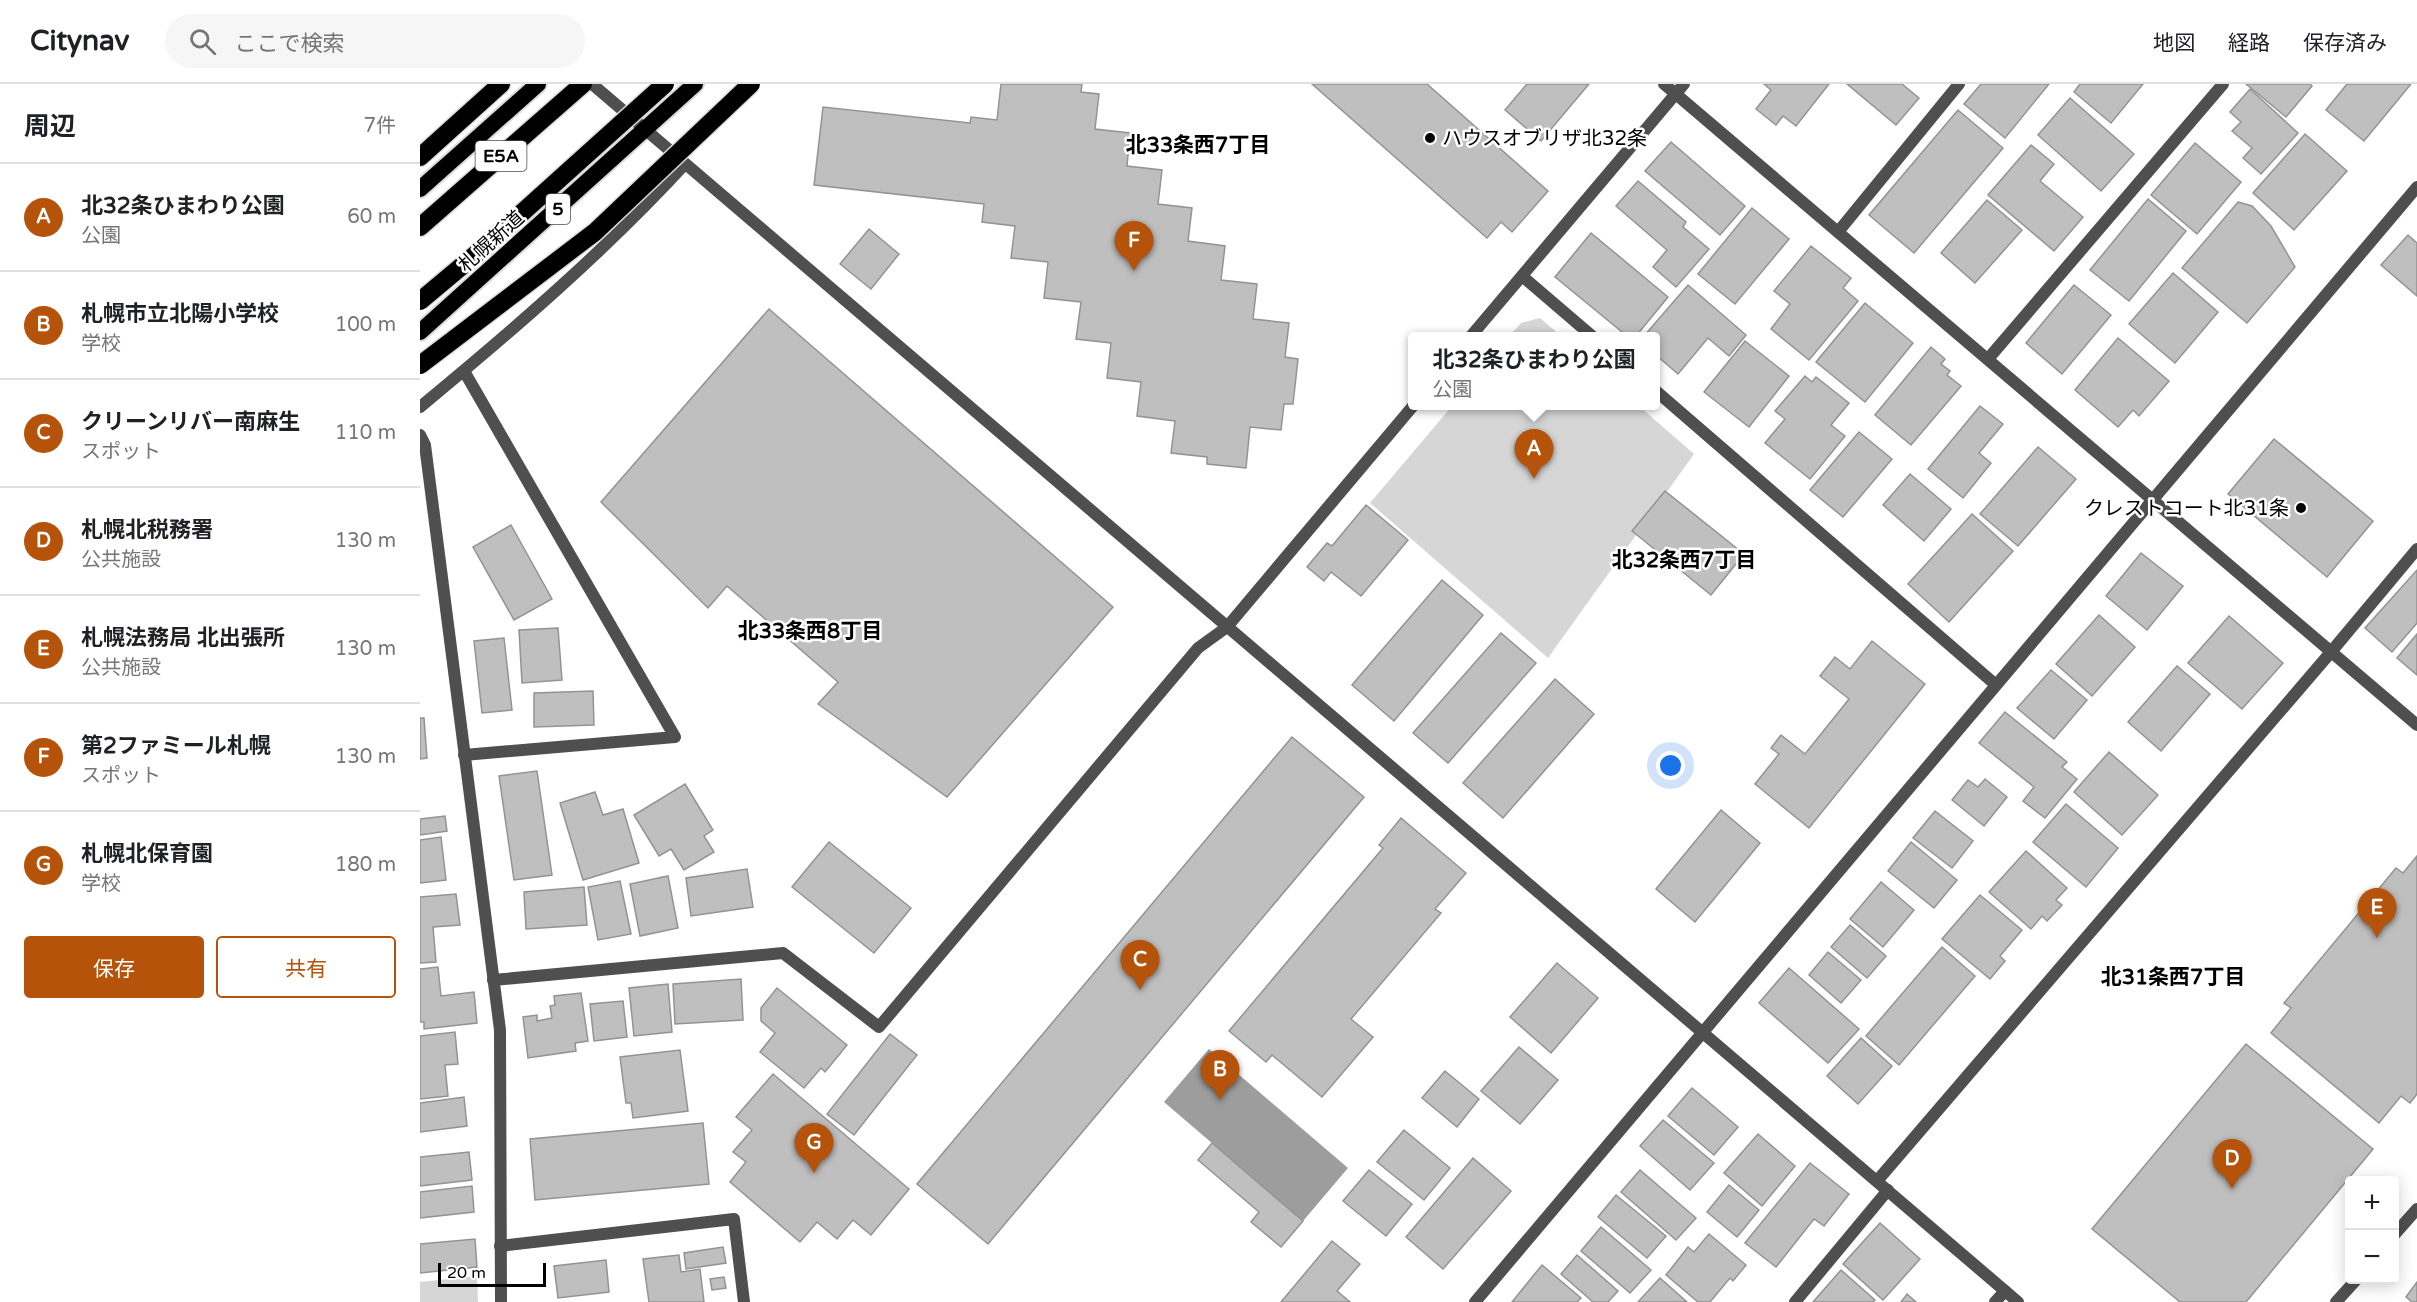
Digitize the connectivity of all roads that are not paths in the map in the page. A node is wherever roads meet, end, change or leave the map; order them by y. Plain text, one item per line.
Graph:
1 (501, 84) edge
2 (538, 84) edge
3 (582, 84) edge
4 (592, 84) edge
5 (664, 84) edge
6 (695, 84) edge
7 (751, 84) edge
8 (1664, 84) edge
9 (1684, 84) edge
10 (1959, 84) edge
11 (2223, 84) edge
12 (1676, 94) junction
13 (646, 130) junction
14 (420, 157) edge
15 (685, 164) junction
16 (2417, 187) edge
17 (420, 189) edge
18 (420, 227) edge
19 (1838, 232) junction
20 (1522, 276) junction
21 (420, 301) edge
22 (420, 332) edge
23 (1474, 332) edge
24 (1587, 332) edge
25 (1988, 359) junction
26 (420, 365) edge
27 (464, 371) junction
28 (1660, 394) edge
29 (420, 407) edge
30 (1409, 410) edge
31 (420, 435) edge
32 (2152, 499) junction
33 (2417, 549) edge
34 (1227, 627) junction
35 (2331, 652) junction
36 (1996, 685) junction
37 (2417, 725) edge
38 (464, 755) junction
39 (493, 980) junction
40 (1703, 1032) junction
41 (1877, 1181) junction
42 (1888, 1190) junction
43 (2417, 1209) edge
44 (2398, 1230) edge
45 (501, 1246) junction
46 (2353, 1284) edge
47 (2005, 1291) junction
48 (501, 1302) edge
49 (744, 1302) edge
50 (1475, 1302) edge
51 (1795, 1302) edge
52 (1995, 1302) edge
53 (2018, 1302) edge
54 (2337, 1302) edge

1 - 14 highway
2 - 17 highway
3 - 18 highway, E5A
4 - 13 street
5 - 21 highway, E5A, bridge
6 - 13 highway, 札幌新道 / 5
7 - 26 highway, bridge
8 - 12 street
9 - 12 street
10 - 19 street
11 - 25 street
12 - 19 street
12 - 20 street
13 - 15 street
13 - 22 highway, 札幌新道 / 5
15 - 27 street
15 - 34 street
16 - 32 street
19 - 25 street
20 - 23 street
20 - 24 street
25 - 32 street
27 - 29 street
27 - 38 street
28 - 36 street
30 - 34 street
31 - 38 street
32 - 35 street
32 - 36 street
33 - 35 street
34 - 39 street
34 - 40 street
35 - 37 street
35 - 41 street
36 - 40 street
38 - 39 street
39 - 45 street
40 - 41 street
40 - 50 street
41 - 42 street
42 - 47 street
42 - 51 street
43 - 44 street
45 - 48 street
45 - 49 street
46 - 54 street
47 - 52 street
47 - 53 street

